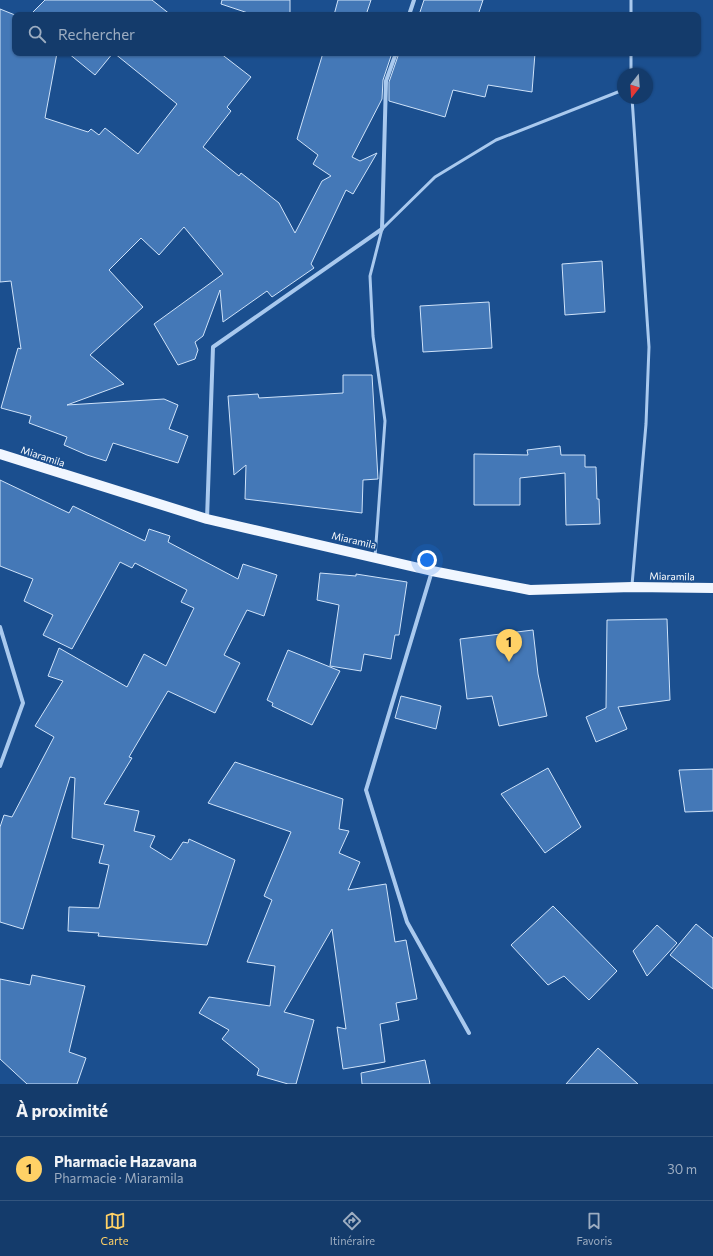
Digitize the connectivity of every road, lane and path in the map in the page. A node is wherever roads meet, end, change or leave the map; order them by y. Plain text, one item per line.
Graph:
1 (414, 0) edge
2 (630, 0) edge
3 (410, 12) edge
4 (631, 12) edge
5 (395, 56) edge
6 (631, 56) edge
7 (631, 68) edge
8 (617, 92) edge
9 (632, 104) edge
10 (382, 229) junction
11 (0, 454) edge
12 (206, 519) junction
13 (375, 557) junction
14 (432, 571) junction
15 (632, 587) junction
16 (713, 588) edge
17 (0, 627) edge
18 (0, 766) edge
19 (469, 1033) dead end

1 - 3 street
2 - 4 lane
5 - 10 street
6 - 7 lane
8 - 10 lane
9 - 15 lane
10 - 12 street
10 - 13 lane
11 - 12 main road, Miaramila
12 - 13 main road, Miaramila
13 - 14 main road, Miaramila
14 - 15 main road, Miaramila
14 - 19 street
15 - 16 main road, Miaramila
17 - 18 street

